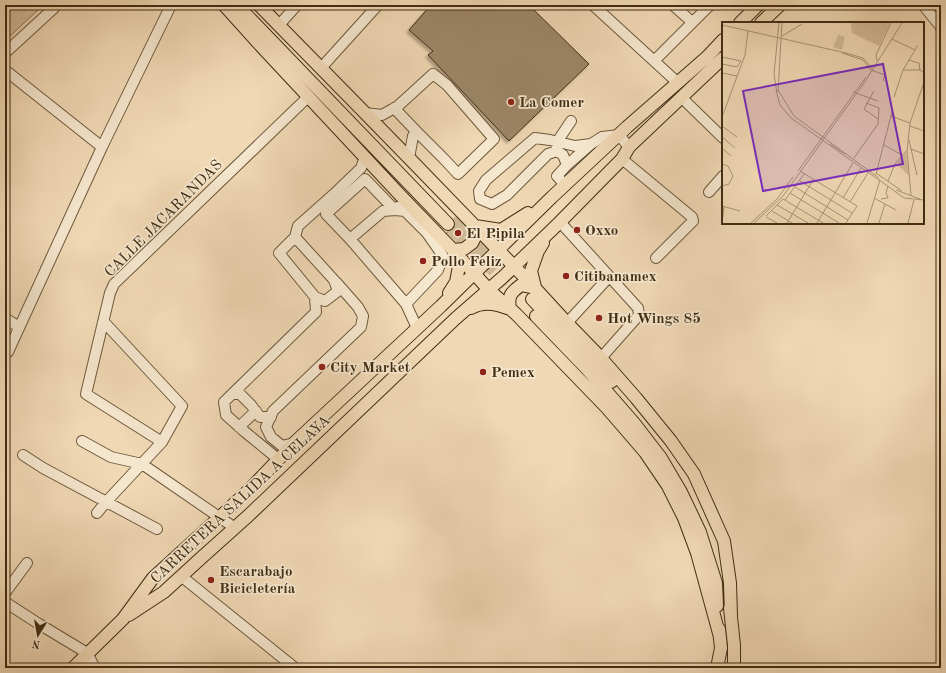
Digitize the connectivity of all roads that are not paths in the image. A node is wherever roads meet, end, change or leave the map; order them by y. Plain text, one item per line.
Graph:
1 (56, 5) edge
2 (171, 5) edge
3 (224, 5) edge
4 (237, 5) edge
5 (251, 5) edge
6 (259, 5) edge
7 (297, 5) edge
8 (378, 5) edge
9 (673, 5) edge
10 (710, 5) edge
11 (758, 5) edge
12 (780, 5) edge
13 (923, 5) edge
14 (600, 7) edge
15 (692, 22) junction
16 (741, 22) edge
17 (762, 22) edge
18 (279, 25) junction
19 (941, 27) edge
20 (722, 41) edge
21 (5, 53) edge
22 (722, 59) edge
23 (654, 61) junction
24 (321, 68) junction
25 (5, 70) edge
26 (677, 82) junction
27 (681, 97) junction
28 (308, 98) junction
29 (394, 108) junction
30 (365, 113) junction
31 (571, 121) dead end
32 (416, 132) junction
33 (619, 134) junction
34 (722, 137) edge
35 (591, 144) junction
36 (557, 146) junction
37 (102, 147) junction
38 (629, 147) junction
39 (365, 157) junction
40 (410, 158) junction
41 (622, 159) junction
42 (567, 165) junction
43 (722, 177) edge
44 (565, 185) junction
45 (709, 192) dead end
46 (401, 196) junction
47 (552, 197) junction
48 (395, 210) junction
49 (560, 222) junction
50 (475, 226) junction
51 (295, 237) junction
52 (350, 239) junction
53 (453, 250) junction
54 (498, 250) junction
55 (656, 258) dead end
56 (514, 266) junction
57 (474, 274) junction
58 (609, 277) junction
59 (334, 280) junction
60 (489, 290) junction
61 (315, 296) junction
62 (531, 297) junction
63 (406, 304) junction
64 (442, 306) junction
65 (510, 309) junction
66 (5, 318) edge
67 (455, 319) junction
68 (104, 322) junction
69 (567, 323) junction
70 (19, 327) junction
71 (417, 328) junction
72 (8, 352) dead end
73 (601, 358) junction
74 (232, 394) junction
75 (256, 411) junction
76 (271, 417) junction
77 (239, 427) junction
78 (82, 441) dead end
79 (162, 442) junction
80 (294, 443) junction
81 (23, 455) dead end
82 (278, 459) junction
83 (142, 464) junction
84 (293, 473) junction
85 (106, 502) junction
86 (97, 513) dead end
87 (220, 517) junction
88 (234, 528) junction
89 (156, 529) dead end
90 (28, 563) dead end
91 (181, 576) junction
92 (5, 593) edge
93 (5, 602) edge
94 (731, 616) junction
95 (123, 619) junction
96 (720, 637) junction
97 (80, 663) edge
98 (94, 668) edge
99 (295, 668) edge
100 (717, 668) edge
101 (734, 668) edge

1 - 21 street
2 - 37 street
3 - 28 main road
4 - 5 main road
6 - 18 main road
7 - 18 street
8 - 24 street
9 - 15 street
10 - 15 street
11 - 16 main road
12 - 17 main road
13 - 19 street
14 - 23 street
15 - 23 street
18 - 24 main road
20 - 26 main road
22 - 27 main road
23 - 26 street
24 - 30 main road
25 - 37 street
26 - 33 main road
27 - 34 street
27 - 38 main road
28 - 39 main road
28 - 68 street, CALLE JACARANDAS
29 - 30 street
29 - 32 street
29 - 32 street
30 - 40 main road
31 - 36 street
32 - 40 street
33 - 35 street
33 - 38 street
33 - 44 main road
35 - 36 street
35 - 42 street
36 - 36 street
36 - 42 street
37 - 70 street
38 - 41 main road
39 - 46 main road
39 - 51 street
40 - 50 main road
41 - 49 main road
41 - 55 street
42 - 44 street
43 - 45 street
44 - 47 main road
46 - 48 street
46 - 53 main road
47 - 50 main road
47 - 54 main road, CARRETERA SALIDA A CELAYA
48 - 52 street
48 - 52 street
48 - 63 street
49 - 56 main road, CARRETERA SALIDA A CELAYA
49 - 58 street
49 - 62 main road
50 - 53 main road
50 - 54 main road
51 - 59 street
51 - 61 street
52 - 63 street
53 - 57 main road
53 - 64 main road
54 - 56 main road
54 - 57 main road, CARRETERA SALIDA A CELAYA
56 - 60 main road, CARRETERA SALIDA A CELAYA
56 - 62 main road
57 - 60 main road
57 - 64 main road, CARRETERA SALIDA A CELAYA
58 - 69 street
58 - 73 street
59 - 61 street
59 - 76 street
60 - 65 main road
60 - 67 main road, CARRETERA SALIDA A CELAYA
61 - 74 street
62 - 65 main road
62 - 69 main road
62 - 94 main road
62 - 96 main road
63 - 71 street
64 - 71 main road, CARRETERA SALIDA A CELAYA
65 - 67 main road
65 - 96 main road
66 - 70 street
67 - 84 main road, CARRETERA SALIDA A CELAYA
68 - 79 street
68 - 79 street, CALLE JACARANDAS
69 - 73 main road
70 - 72 street
71 - 80 main road, CARRETERA SALIDA A CELAYA
73 - 94 main road
74 - 75 street
74 - 77 street
75 - 76 street
75 - 77 street
76 - 80 street
77 - 82 street
78 - 83 street
79 - 83 street
80 - 82 main road, CARRETERA SALIDA A CELAYA
81 - 85 street
82 - 84 main road
82 - 87 main road, CARRETERA SALIDA A CELAYA
83 - 85 street
83 - 87 street
84 - 88 main road, CARRETERA SALIDA A CELAYA
85 - 86 street
85 - 89 street
87 - 88 street
87 - 95 main road, CARRETERA SALIDA A CELAYA
88 - 91 main road, CARRETERA SALIDA A CELAYA
90 - 92 street
91 - 95 main road, CARRETERA SALIDA A CELAYA
91 - 99 street
93 - 97 street
94 - 101 main road
95 - 97 main road
96 - 100 main road
97 - 98 street

